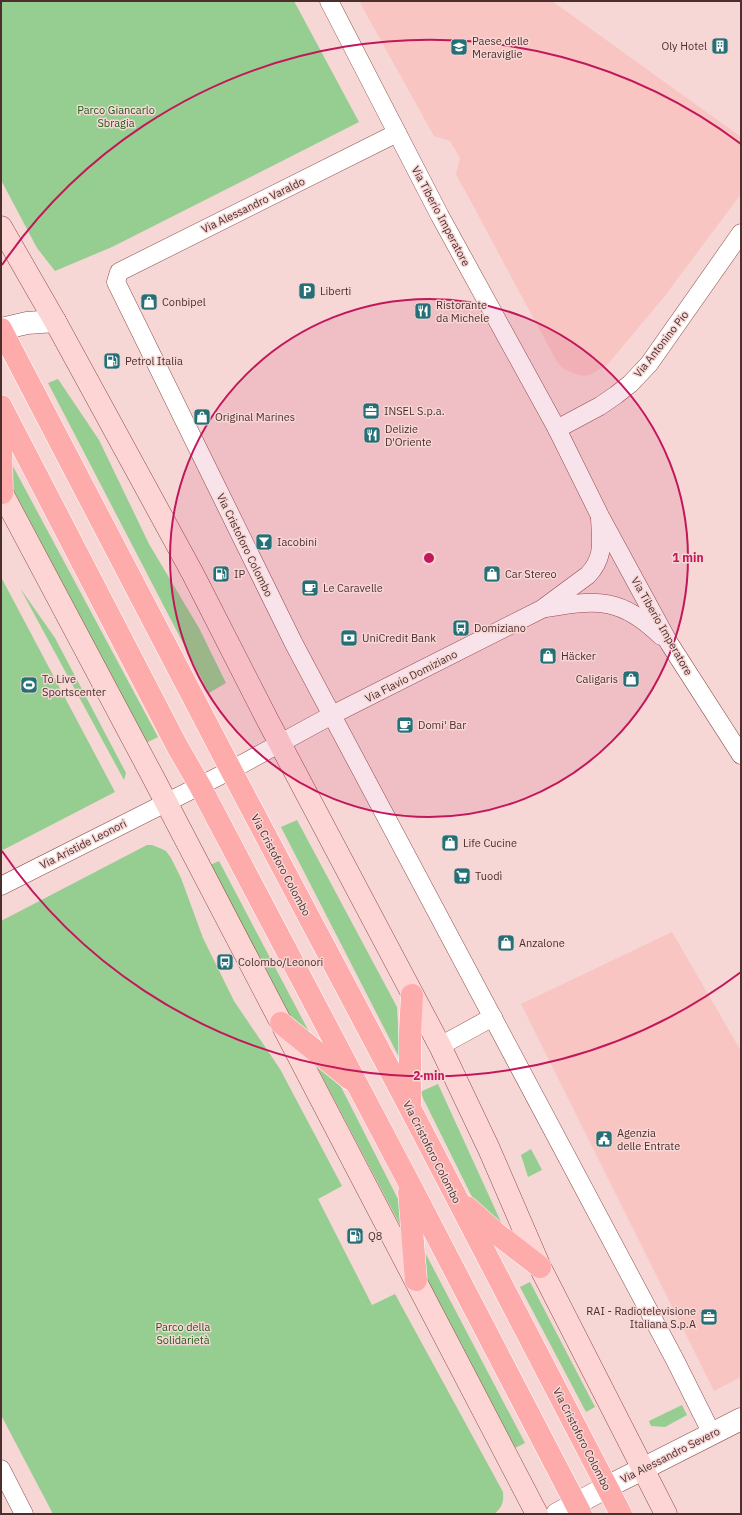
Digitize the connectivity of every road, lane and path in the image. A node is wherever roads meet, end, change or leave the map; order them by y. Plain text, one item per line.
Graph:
1 (330, 1) edge
2 (397, 134) junction
3 (1, 227) edge
4 (741, 233) edge
5 (116, 282) joint
6 (55, 321) junction
7 (1, 329) edge
8 (1, 406) edge
9 (557, 429) junction
10 (1, 439) edge
11 (1, 492) edge
12 (600, 516) junction
13 (542, 609) junction
14 (669, 644) junction
15 (332, 715) junction
16 (280, 744) junction
17 (741, 755) edge
18 (230, 770) junction
19 (200, 786) junction
20 (166, 803) junction
21 (1, 886) edge
22 (412, 995) junction
23 (492, 1017) junction
24 (281, 1023) junction
25 (440, 1046) junction
26 (357, 1085) junction
27 (410, 1108) junction
28 (408, 1181) junction
29 (455, 1196) junction
30 (540, 1267) junction
31 (416, 1280) junction
32 (741, 1419) edge
33 (712, 1434) junction
34 (644, 1468) junction
35 (1, 1469) edge
36 (607, 1487) junction
37 (571, 1511) edge
38 (24, 1514) edge
39 (537, 1514) edge
40 (621, 1514) edge
41 (666, 1514) edge

1 - 2 street, Via Tiberio Imperatore
2 - 5 street, Via Alessandro Varaldo
2 - 9 street, Via Tiberio Imperatore
3 - 6 main road
4 - 9 street, Via Antonino Pio
5 - 15 street, Via Cristoforo Colombo
6 - 7 street, Via Cristoforo Colombo
6 - 16 main road
7 - 18 main road, Via Cristoforo Colombo
8 - 19 main road
9 - 12 street, Via Tiberio Imperatore
10 - 11 main road
11 - 20 main road
12 - 13 street
12 - 14 street, Via Tiberio Imperatore
13 - 14 street
13 - 15 street, Via Flavio Domiziano
14 - 17 street, Via Tiberio Imperatore
15 - 16 street, Via Flavio Domiziano
15 - 23 street, Via Cristoforo Colombo
16 - 18 street
16 - 22 main road
18 - 19 street
18 - 27 main road, Via Cristoforo Colombo
19 - 20 street
19 - 26 main road
20 - 21 street, Via Aristide Leonori
20 - 24 main road
22 - 25 main road
22 - 27 main road
23 - 25 street
23 - 33 street, Via Cristoforo Colombo
24 - 26 main road
24 - 31 main road
25 - 30 main road
26 - 28 main road
27 - 29 main road, Via Cristoforo Colombo
28 - 31 main road
28 - 37 main road
29 - 30 main road
29 - 36 main road, Via Cristoforo Colombo
30 - 34 main road
31 - 39 main road
32 - 33 street, Via Alessandro Severo
33 - 34 street, Via Alessandro Severo
34 - 36 street, Via Alessandro Severo
34 - 41 main road
35 - 38 street
36 - 37 street, Via Alessandro Severo
36 - 40 main road, Via Cristoforo Colombo

